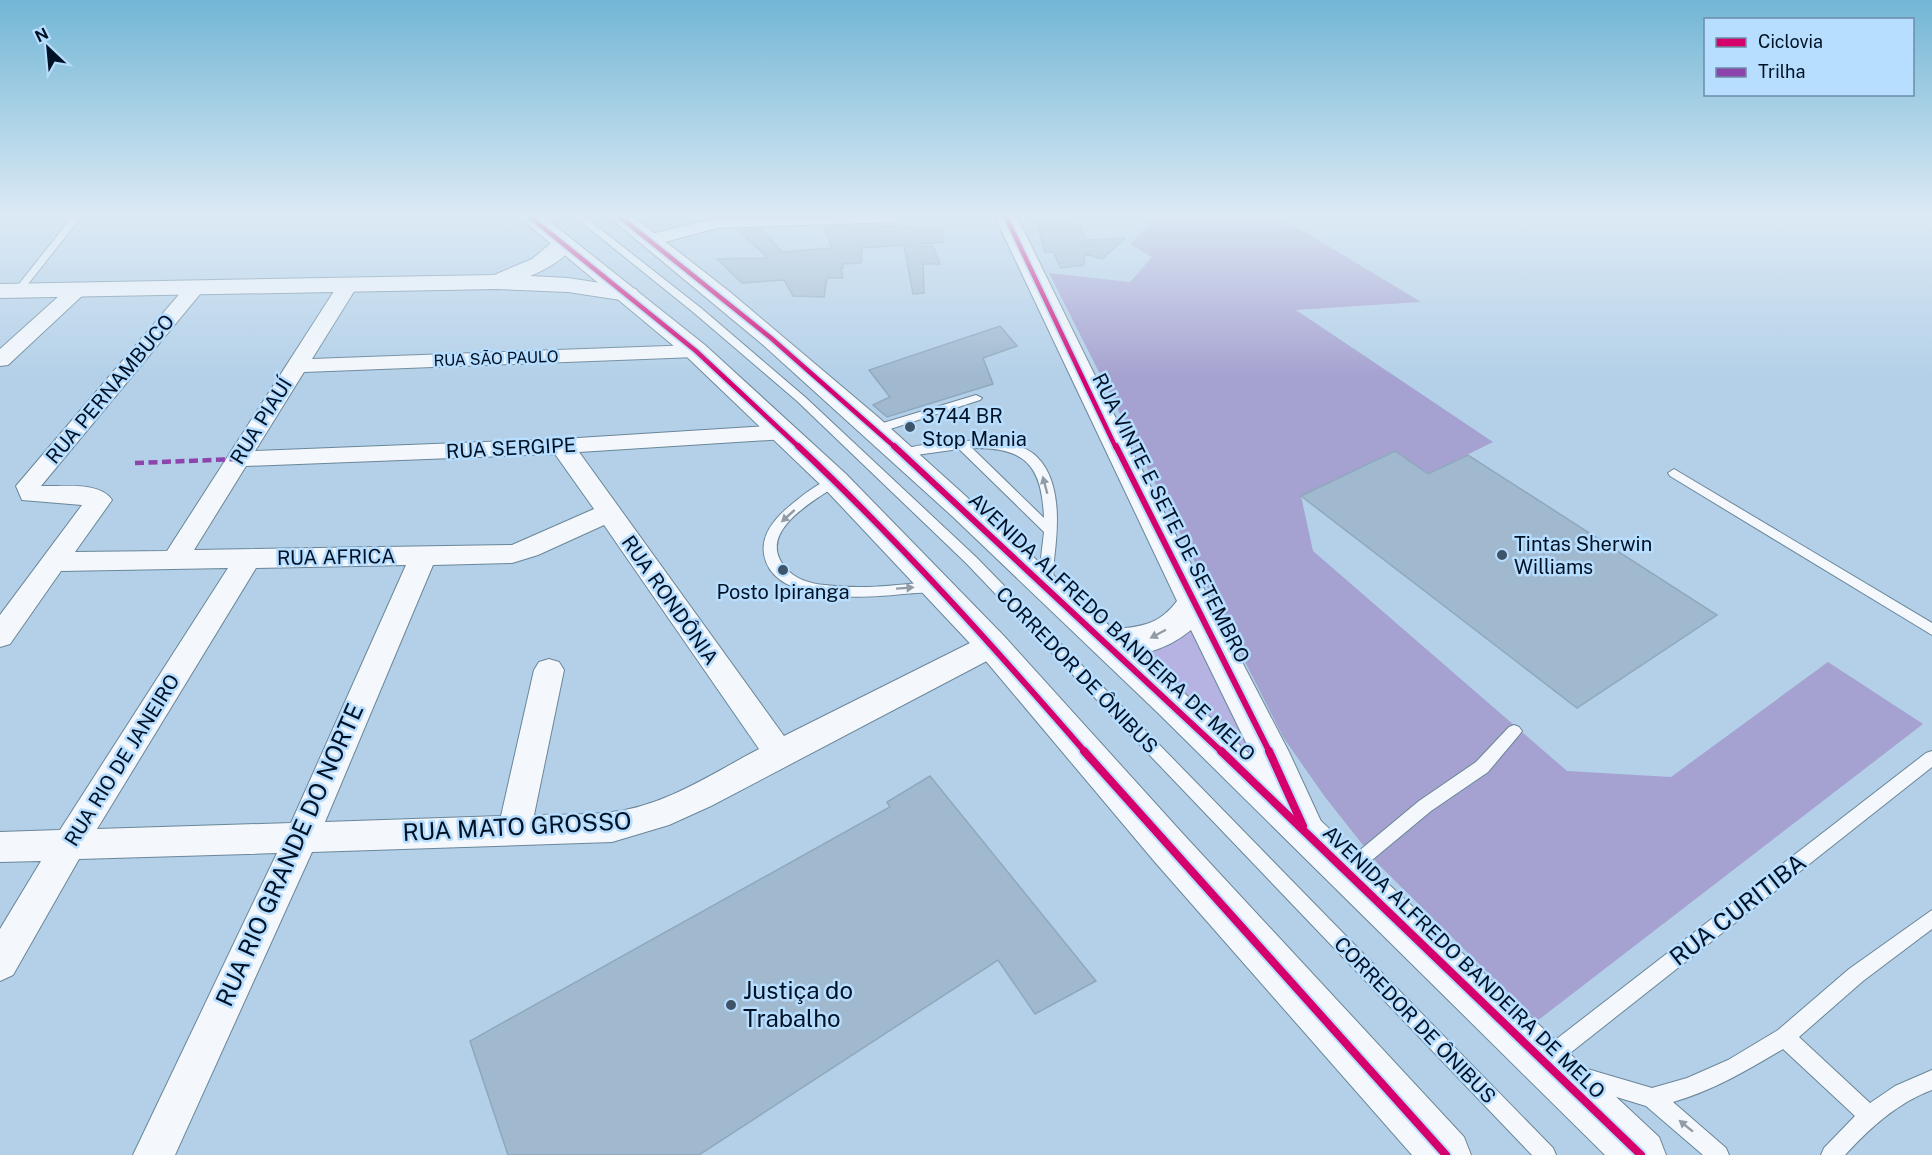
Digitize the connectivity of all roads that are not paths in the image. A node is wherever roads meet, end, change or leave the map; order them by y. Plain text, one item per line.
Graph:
1 (27, 271) edge
2 (523, 271) edge
3 (598, 271) edge
4 (647, 271) edge
5 (691, 271) edge
6 (1032, 271) edge
7 (496, 282) junction
8 (348, 285) junction
9 (194, 289) junction
10 (9, 291) edge
11 (76, 291) junction
12 (627, 294) junction
13 (696, 351) junction
14 (0, 360) edge
15 (295, 366) junction
16 (976, 398) dead end
17 (877, 429) junction
18 (785, 432) junction
19 (962, 445) junction
20 (562, 446) junction
21 (902, 453) junction
22 (237, 459) junction
23 (1674, 473) dead end
24 (835, 481) junction
25 (608, 513) junction
26 (1050, 531) junction
27 (424, 554) junction
28 (175, 559) junction
29 (248, 559) junction
30 (55, 562) junction
31 (1045, 584) junction
32 (937, 586) junction
33 (1194, 600) junction
34 (1932, 630) edge
35 (0, 636) edge
36 (1108, 643) junction
37 (992, 645) junction
38 (549, 670) dead end
39 (1514, 731) dead end
40 (779, 753) junction
41 (1932, 759) edge
42 (514, 830) junction
43 (1306, 833) junction
44 (302, 836) junction
45 (70, 843) junction
46 (0, 847) edge
47 (1347, 871) junction
48 (1932, 918) edge
49 (0, 963) edge
50 (1785, 1037) junction
51 (1548, 1066) junction
52 (1932, 1080) edge
53 (1652, 1098) junction
54 (1868, 1115) junction
55 (154, 1155) edge
56 (1446, 1155) edge
57 (1546, 1155) edge
58 (1641, 1155) edge
59 (1719, 1155) edge
60 (1832, 1155) edge

1 - 10 lane
2 - 7 main road
3 - 12 main road
4 - 57 lane, CORREDOR DE ÔNIBUS
5 - 17 main road, AVENIDA ALFREDO BANDEIRA DE MELO
6 - 33 main road, RUA VINTE E SETE DE SETEMBRO
7 - 8 main road
7 - 12 main road
8 - 9 main road
8 - 15 street, RUA PIAUÍ
9 - 11 main road
9 - 30 street, RUA PERNAMBUCO
10 - 11 main road
11 - 14 street
12 - 13 main road
13 - 15 street, RUA SÃO PAULO
13 - 18 main road
15 - 22 street, RUA PIAUÍ
16 - 17 lane
17 - 21 main road, AVENIDA ALFREDO BANDEIRA DE MELO
18 - 20 street, RUA SERGIPE
18 - 24 main road
19 - 21 lane
19 - 26 lane
26 -> 19 lane
20 - 22 street, RUA SERGIPE
20 - 25 street, RUA RONDÔNIA
21 - 31 main road, AVENIDA ALFREDO BANDEIRA DE MELO
22 - 28 street, RUA PIAUÍ
23 - 34 lane
24 - 32 main road
24 -> 32 lane
25 - 27 street, RUA AFRICA
25 - 40 street, RUA RONDÔNIA
26 - 31 lane
27 - 29 street, RUA AFRICA
27 - 44 street, RUA RIO GRANDE DO NORTE
28 - 29 street, RUA AFRICA
28 - 30 street, RUA AFRICA
29 - 45 street, RUA RIO DE JANEIRO
30 - 35 street
31 - 36 main road, AVENIDA ALFREDO BANDEIRA DE MELO
32 - 37 main road
33 -> 36 main road, RUA VINTE E SETE DE SETEMBRO
33 - 43 main road, RUA VINTE E SETE DE SETEMBRO
36 - 43 main road, AVENIDA ALFREDO BANDEIRA DE MELO
37 - 40 street, RUA MATO GROSSO
37 - 56 main road
38 - 42 street
39 - 47 lane
40 - 42 street, RUA MATO GROSSO
41 - 51 lane, RUA CURITIBA
42 - 44 street, RUA MATO GROSSO
43 - 47 main road, AVENIDA ALFREDO BANDEIRA DE MELO
44 - 45 street, RUA MATO GROSSO
44 - 55 street, RUA RIO GRANDE DO NORTE
45 - 46 street, RUA MATO GROSSO
45 - 49 street, RUA RIO DE JANEIRO
47 - 51 main road, AVENIDA ALFREDO BANDEIRA DE MELO
48 - 50 lane
50 - 53 lane
50 - 54 lane
51 - 53 lane
51 - 58 main road, AVENIDA ALFREDO BANDEIRA DE MELO
52 - 54 lane
59 -> 53 lane
54 - 60 lane

